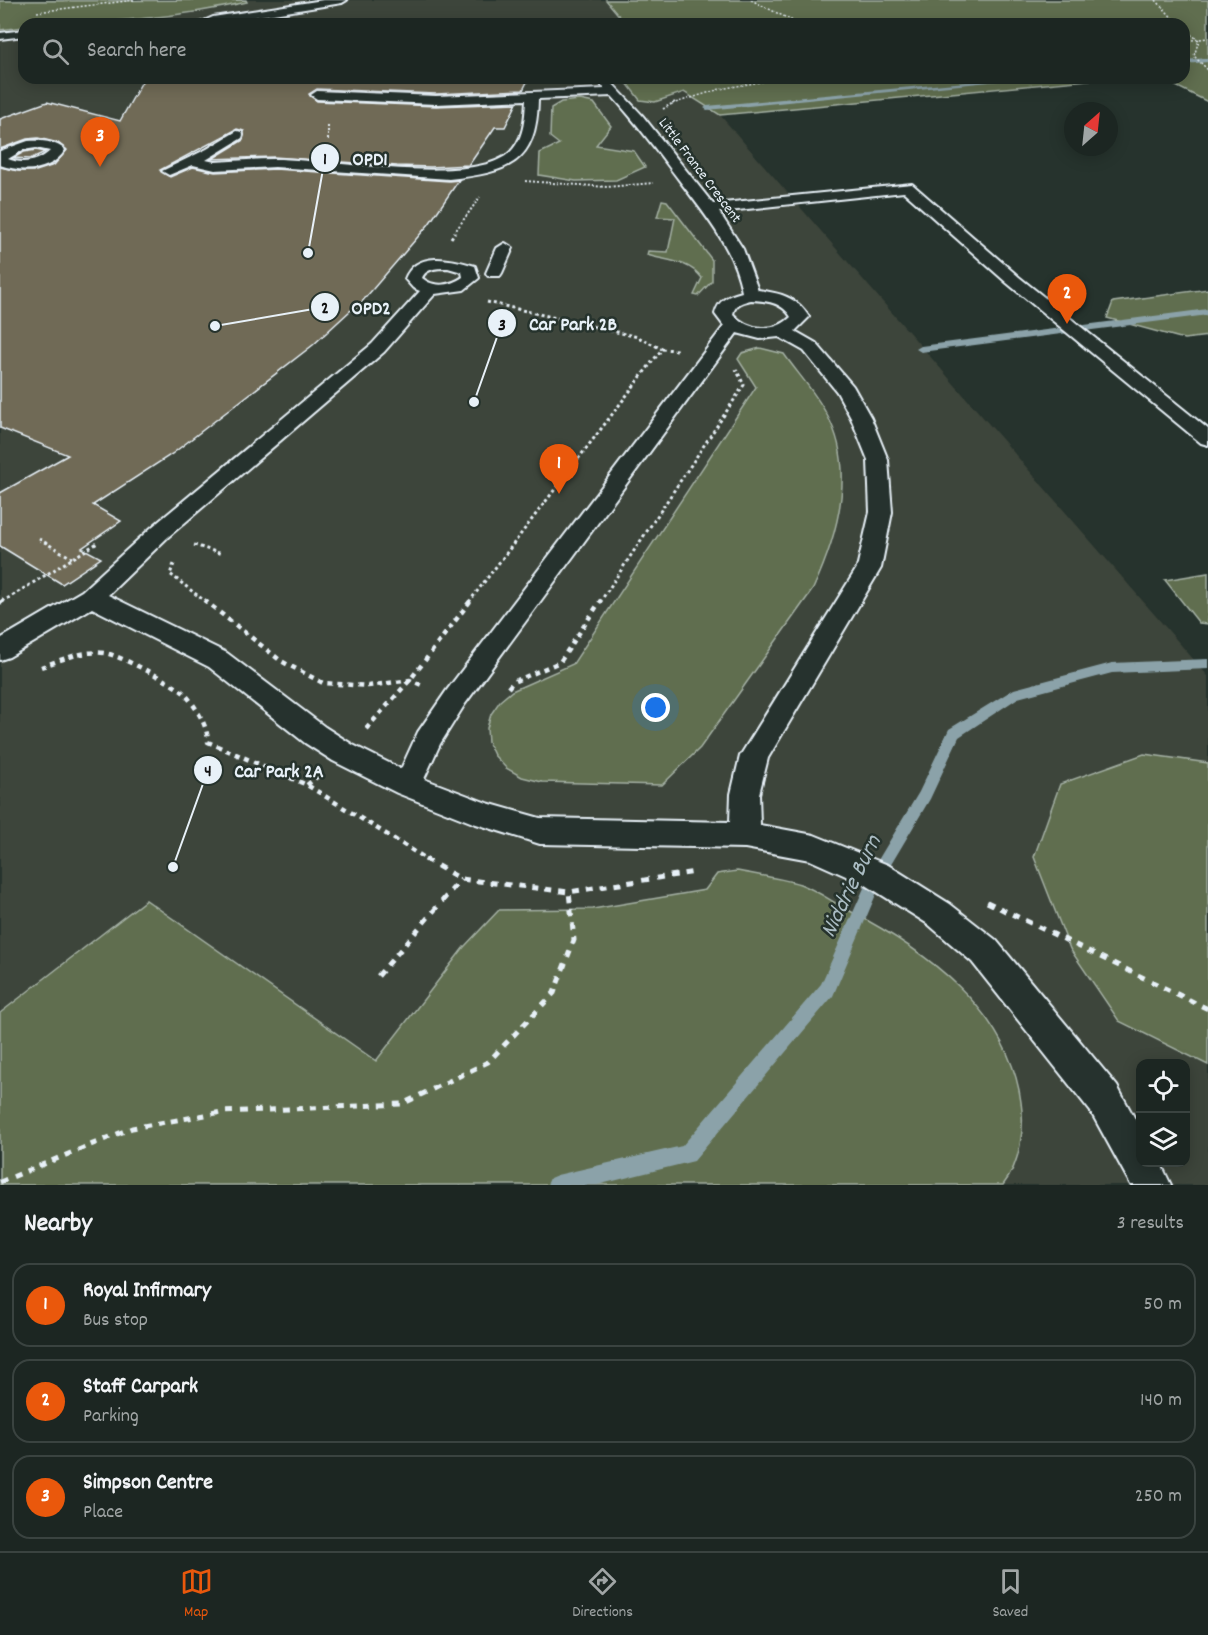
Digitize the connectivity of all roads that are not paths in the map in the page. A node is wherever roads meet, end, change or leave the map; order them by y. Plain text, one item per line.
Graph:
1 (342, 0) edge
2 (226, 18) edge
3 (18, 34) edge
4 (0, 36) edge
5 (608, 84) edge
6 (615, 92) junction
7 (317, 95) dead end
8 (532, 96) junction
9 (237, 135) dead end
10 (193, 160) junction
11 (169, 171) dead end
12 (913, 192) junction
13 (710, 209) junction
14 (720, 222) junction
15 (505, 248) dead end
16 (494, 273) dead end
17 (431, 289) junction
18 (752, 295) junction
19 (734, 325) junction
20 (782, 331) junction
21 (1208, 439) edge
22 (91, 597) junction
23 (0, 651) edge
24 (407, 785) junction
25 (745, 835) junction
26 (1152, 1185) edge

1 - 2 lane
3 - 4 lane
5 - 6 lane, Little France Crescent
6 - 8 lane
6 - 13 lane, Little France Crescent
7 - 8 lane
8 - 10 lane
9 - 10 lane
10 - 11 lane
12 - 13 lane
12 - 14 lane
12 - 21 lane
13 - 14 lane, Little France Crescent
14 - 18 lane, Little France Crescent
15 - 16 lane
17 - 17 lane
17 - 22 lane
18 - 19 lane
18 - 20 lane
19 - 20 lane
19 - 24 lane
20 - 25 lane
22 - 23 lane
22 - 24 lane
24 - 25 lane
25 - 26 lane

